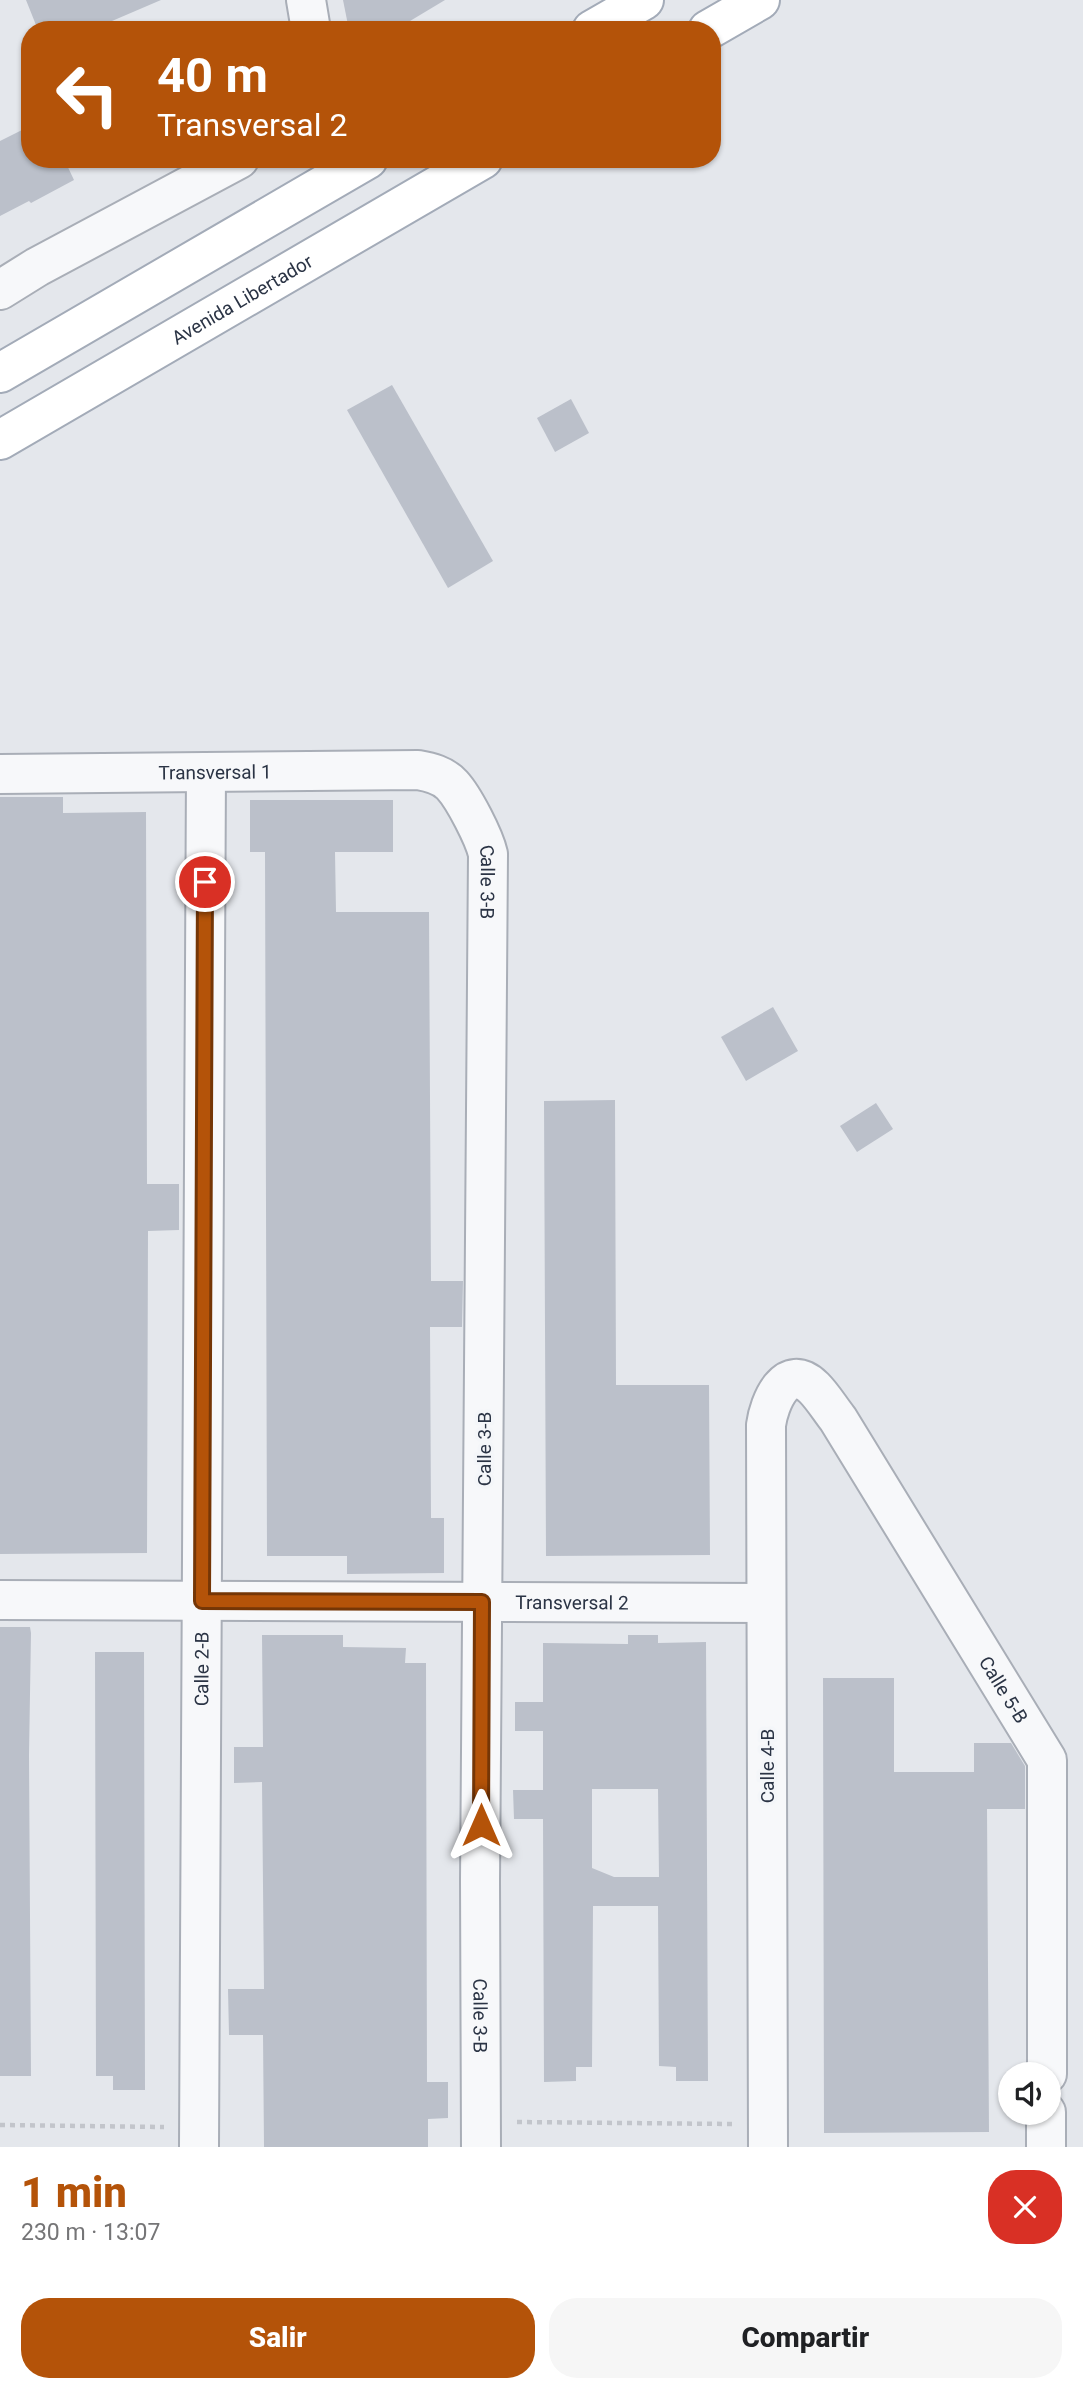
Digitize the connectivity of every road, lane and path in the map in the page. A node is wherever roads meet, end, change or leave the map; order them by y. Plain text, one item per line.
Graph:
1 (306, 0) edge
2 (644, 0) edge
3 (760, 0) edge
4 (310, 21) edge
5 (608, 21) edge
6 (721, 22) edge
7 (222, 168) edge
8 (340, 168) edge
9 (468, 168) edge
10 (0, 290) edge
11 (0, 373) edge
12 (0, 440) edge
13 (206, 772) junction
14 (432, 772) joint
15 (0, 774) edge
16 (779, 1387) joint
17 (0, 1600) edge
18 (202, 1601) junction
19 (482, 1602) junction
20 (766, 1603) junction
21 (1046, 2062) edge
22 (0, 2125) edge
23 (1046, 2125) edge
24 (481, 2134) edge
25 (768, 2136) edge
26 (199, 2138) edge
27 (1046, 2147) edge

1 - 4 street
2 - 5 main road
3 - 6 main road
7 - 10 street
8 - 11 main road
9 - 12 main road, Avenida Libertador
13 - 14 street, Transversal 1
13 - 15 street, Transversal 1
13 - 18 street, Calle 2-B
14 - 19 street, Calle 3-B
16 - 20 street, Calle 4-B
16 - 21 street, Calle 5-B
17 - 18 street, Transversal 2
18 - 19 street, Transversal 2
18 - 26 street, Calle 2-B
19 - 20 street, Transversal 2
19 - 24 street, Calle 3-B
20 - 25 street, Calle 4-B
22 - 26 path
23 - 27 street
24 - 25 path

